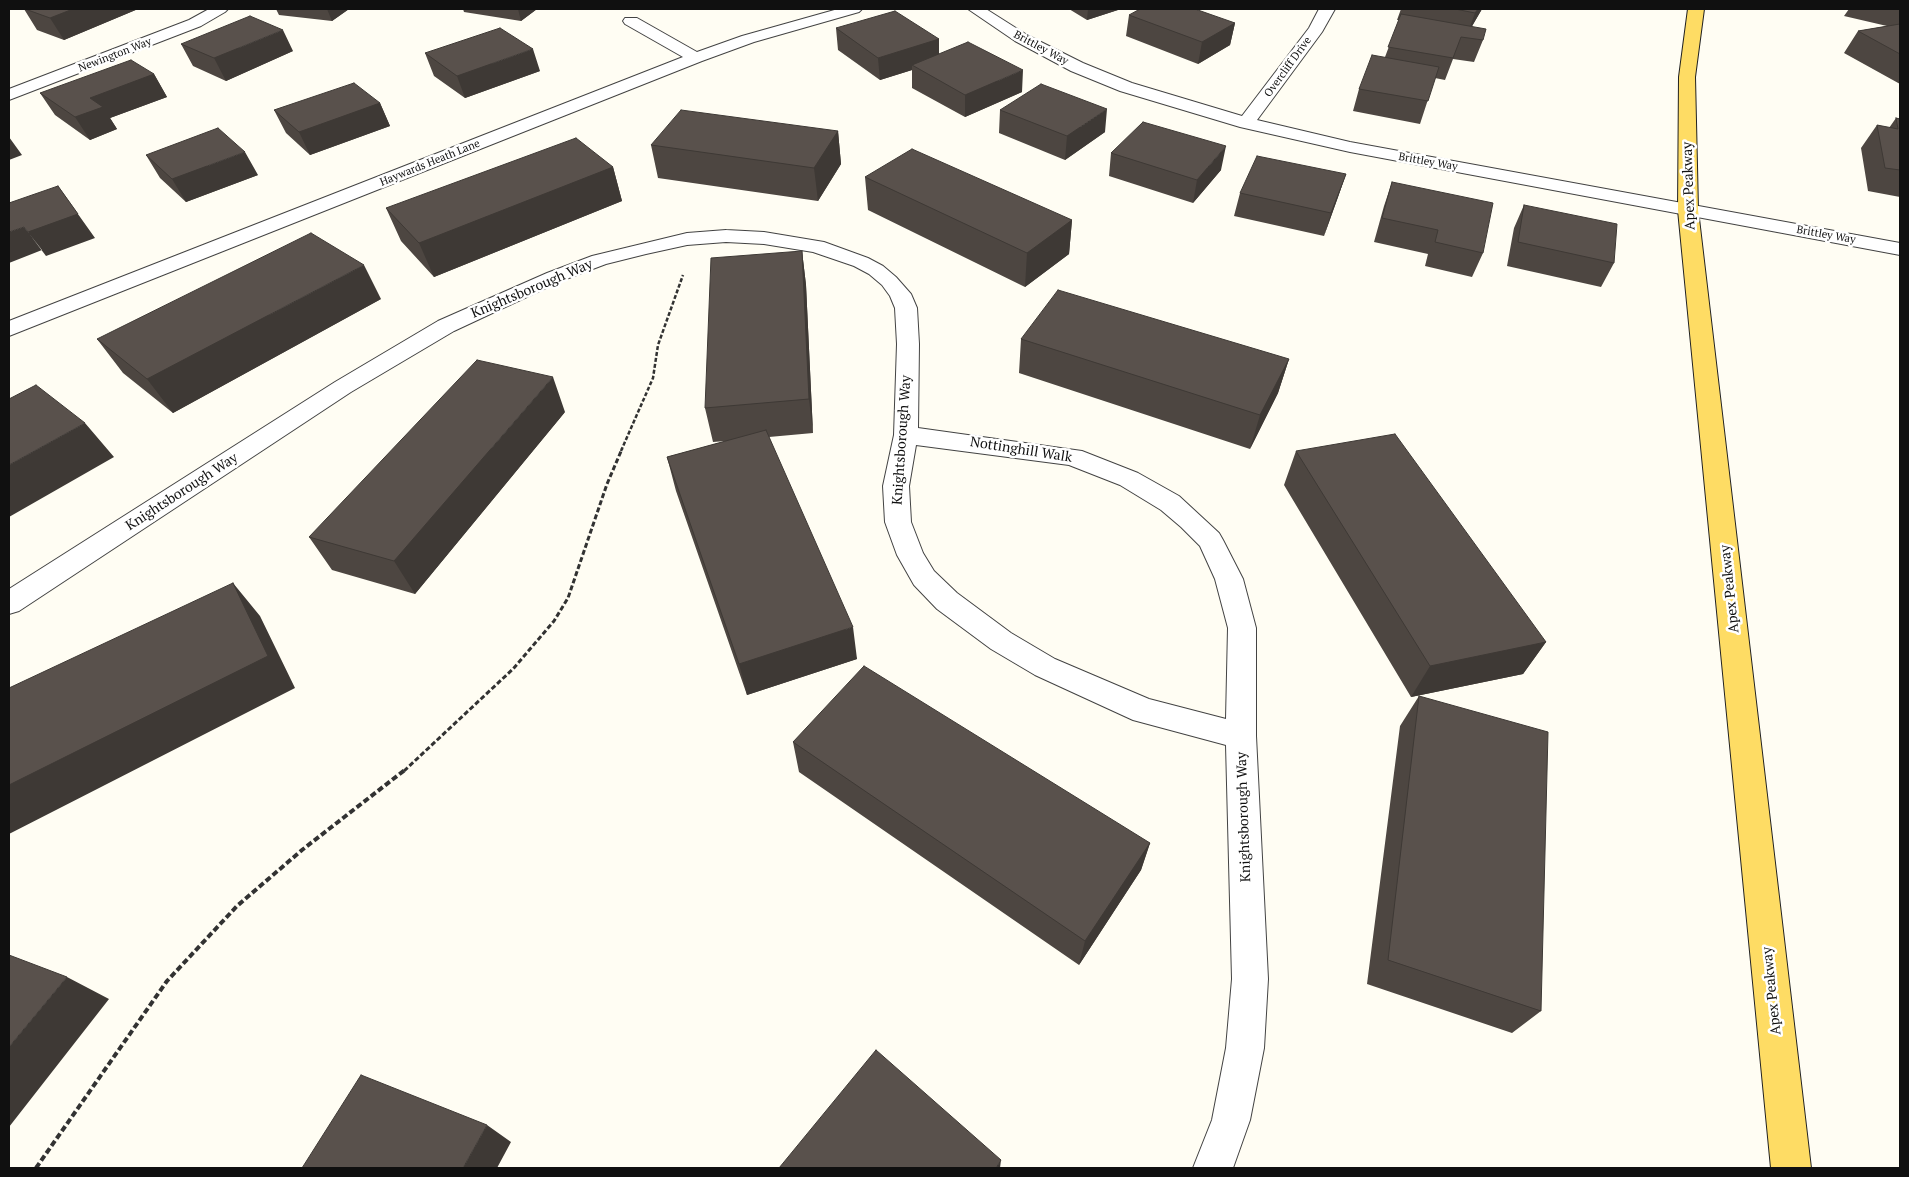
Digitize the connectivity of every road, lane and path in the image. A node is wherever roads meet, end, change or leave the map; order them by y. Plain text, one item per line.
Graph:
1 (220, 9) edge
2 (854, 9) edge
3 (976, 9) edge
4 (1327, 9) edge
5 (1696, 9) edge
6 (630, 21) dead end
7 (696, 58) junction
8 (9, 95) edge
9 (1246, 123) junction
10 (1688, 210) junction
11 (1900, 249) edge
12 (684, 273) dead end
13 (9, 330) edge
14 (906, 435) junction
15 (9, 604) edge
16 (1241, 736) junction
17 (36, 1168) edge
18 (1213, 1168) edge
19 (1791, 1168) edge

1 - 8 street, Newington Way
2 - 7 street, Haywards Heath Lane
3 - 9 street, Brittley Way
4 - 9 street, Overcliff Drive
5 - 10 main road, Apex Peakway
6 - 7 street
7 - 13 street, Haywards Heath Lane
9 - 10 street, Brittley Way
10 - 11 street, Brittley Way
10 - 19 main road, Apex Peakway
12 - 17 path
14 - 15 street, Knightsborough Way
14 - 16 street, Knightsborough Way
14 - 16 street, Nottinghill Walk
16 - 18 street, Knightsborough Way

